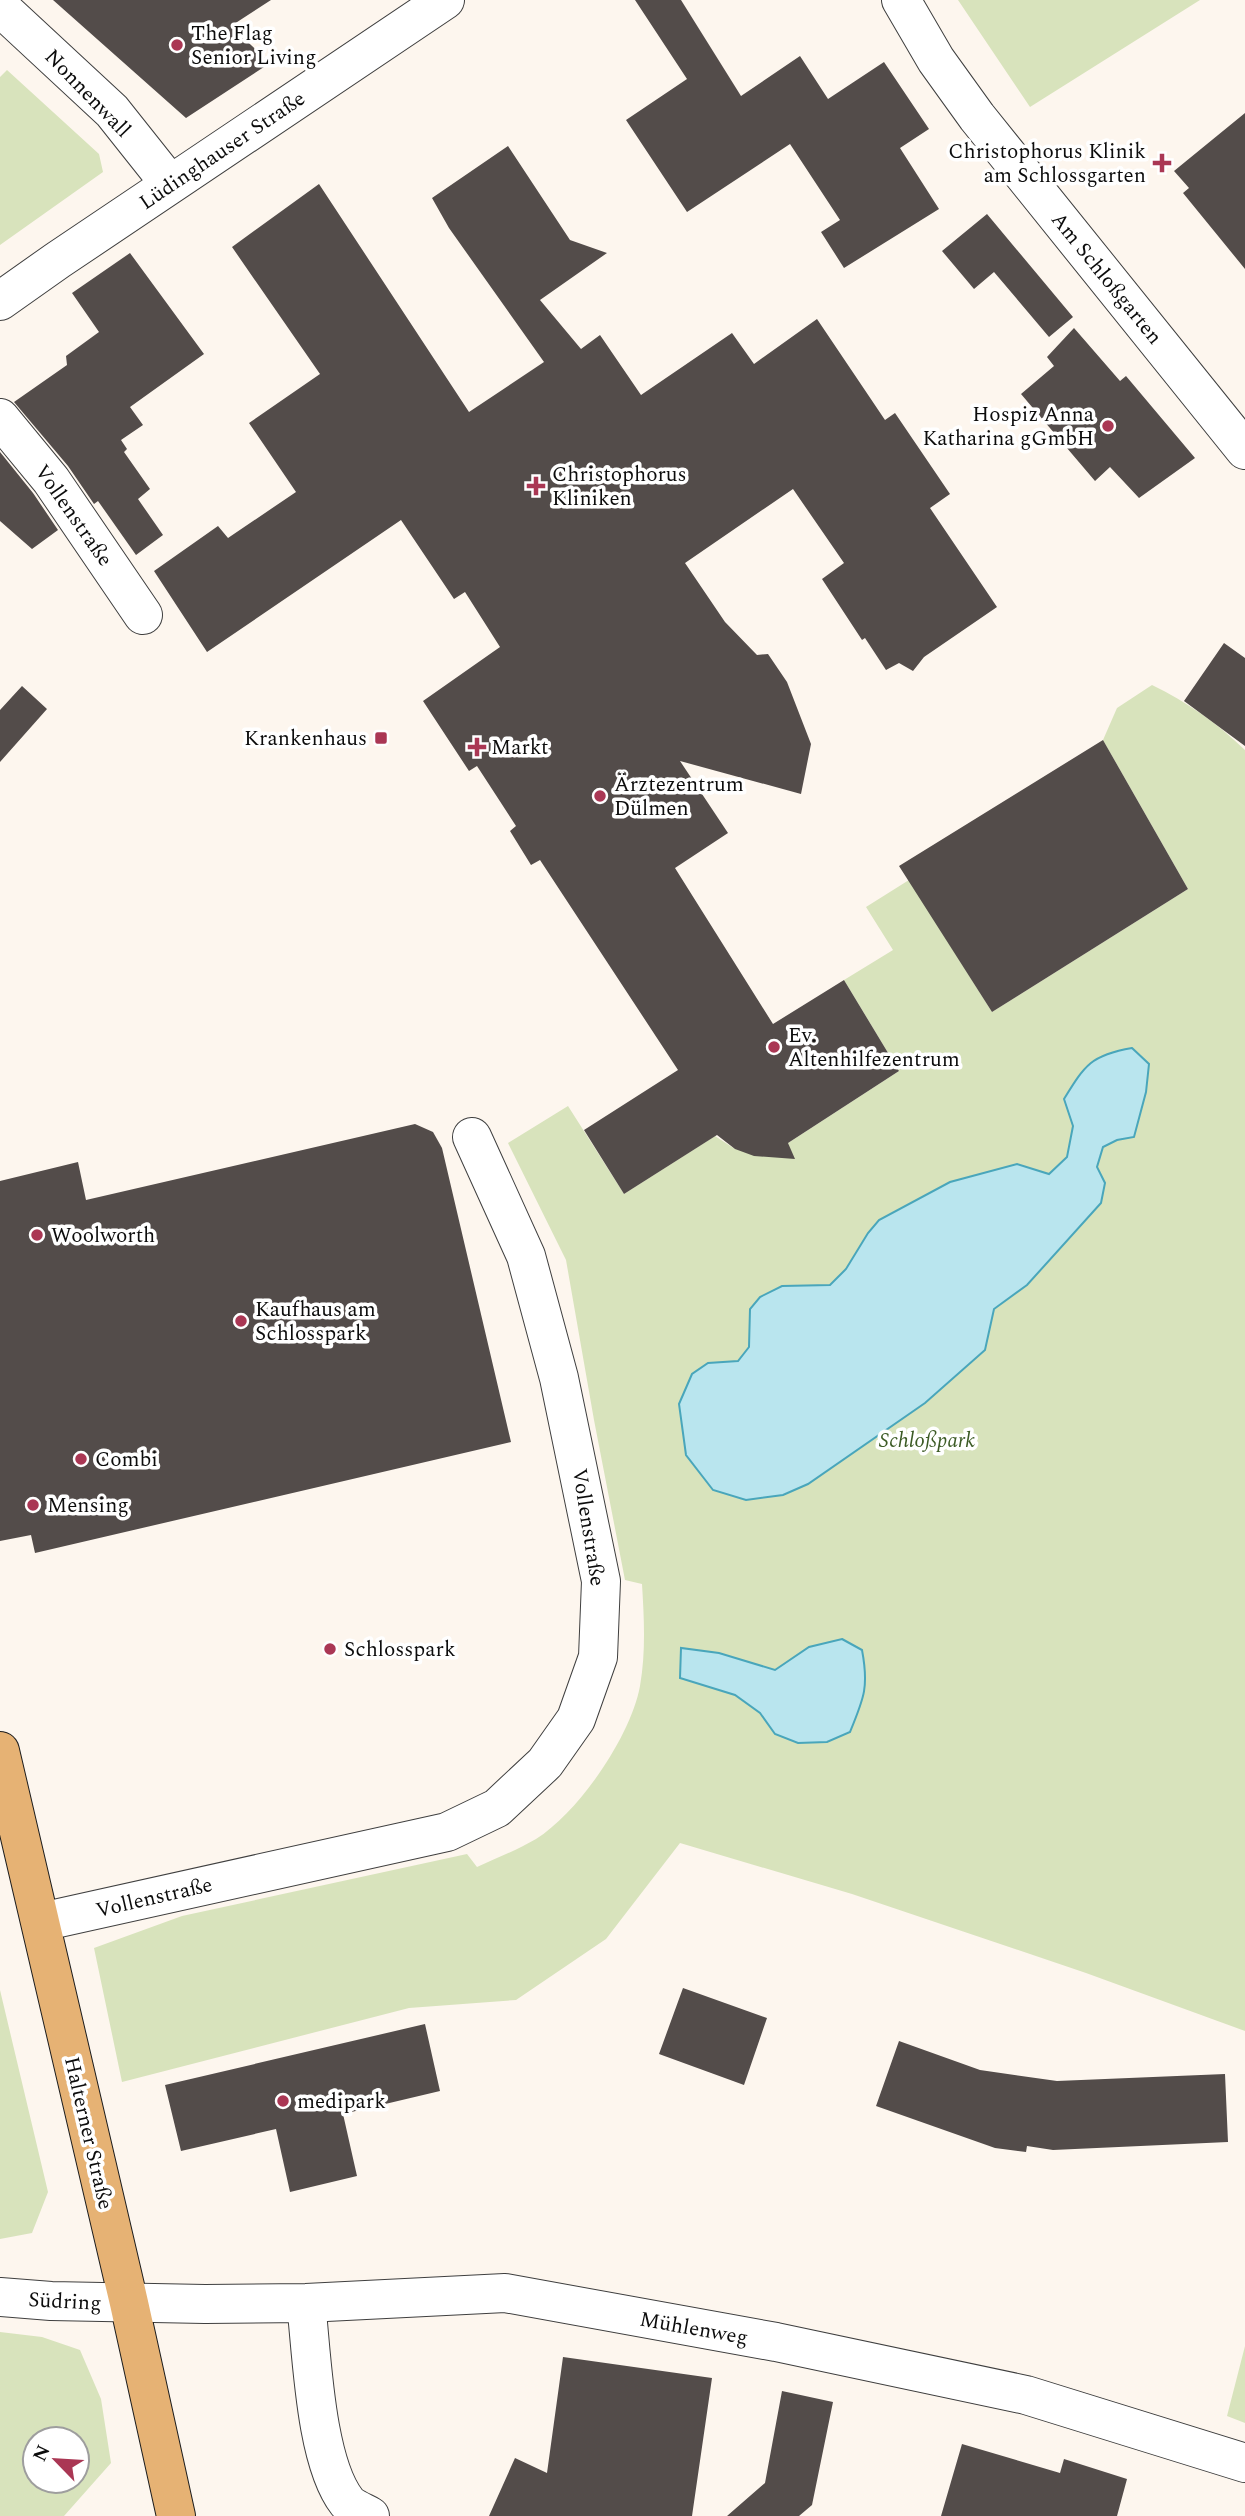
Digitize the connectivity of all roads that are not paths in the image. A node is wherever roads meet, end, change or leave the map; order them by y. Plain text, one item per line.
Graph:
1 (445, 0) edge
2 (901, 0) edge
3 (0, 8) edge
4 (170, 184) junction
5 (0, 301) edge
6 (0, 418) edge
7 (1245, 450) edge
8 (144, 615) dead end
9 (472, 1137) dead end
10 (0, 1751) edge
11 (5, 1795) edge
12 (41, 1922) junction
13 (0, 2297) edge
14 (306, 2302) junction
15 (129, 2303) junction
16 (1245, 2463) edge
17 (176, 2516) edge
18 (370, 2516) edge

1 - 4 street, Lüdinghauser Straße
2 - 7 street, Am Schloßgarten
3 - 4 street, Nonnenwall
4 - 5 street, Lüdinghauser Straße
6 - 8 street, Vollenstraße
9 - 12 street, Vollenstraße
10 - 11 main road, Halterner Straße
11 - 12 main road, Halterner Straße
12 - 15 main road, Halterner Straße
13 - 15 street, Südring
14 - 15 street, Mühlenweg
14 - 16 street, Mühlenweg
14 - 18 street
15 - 17 main road, Halterner Straße

